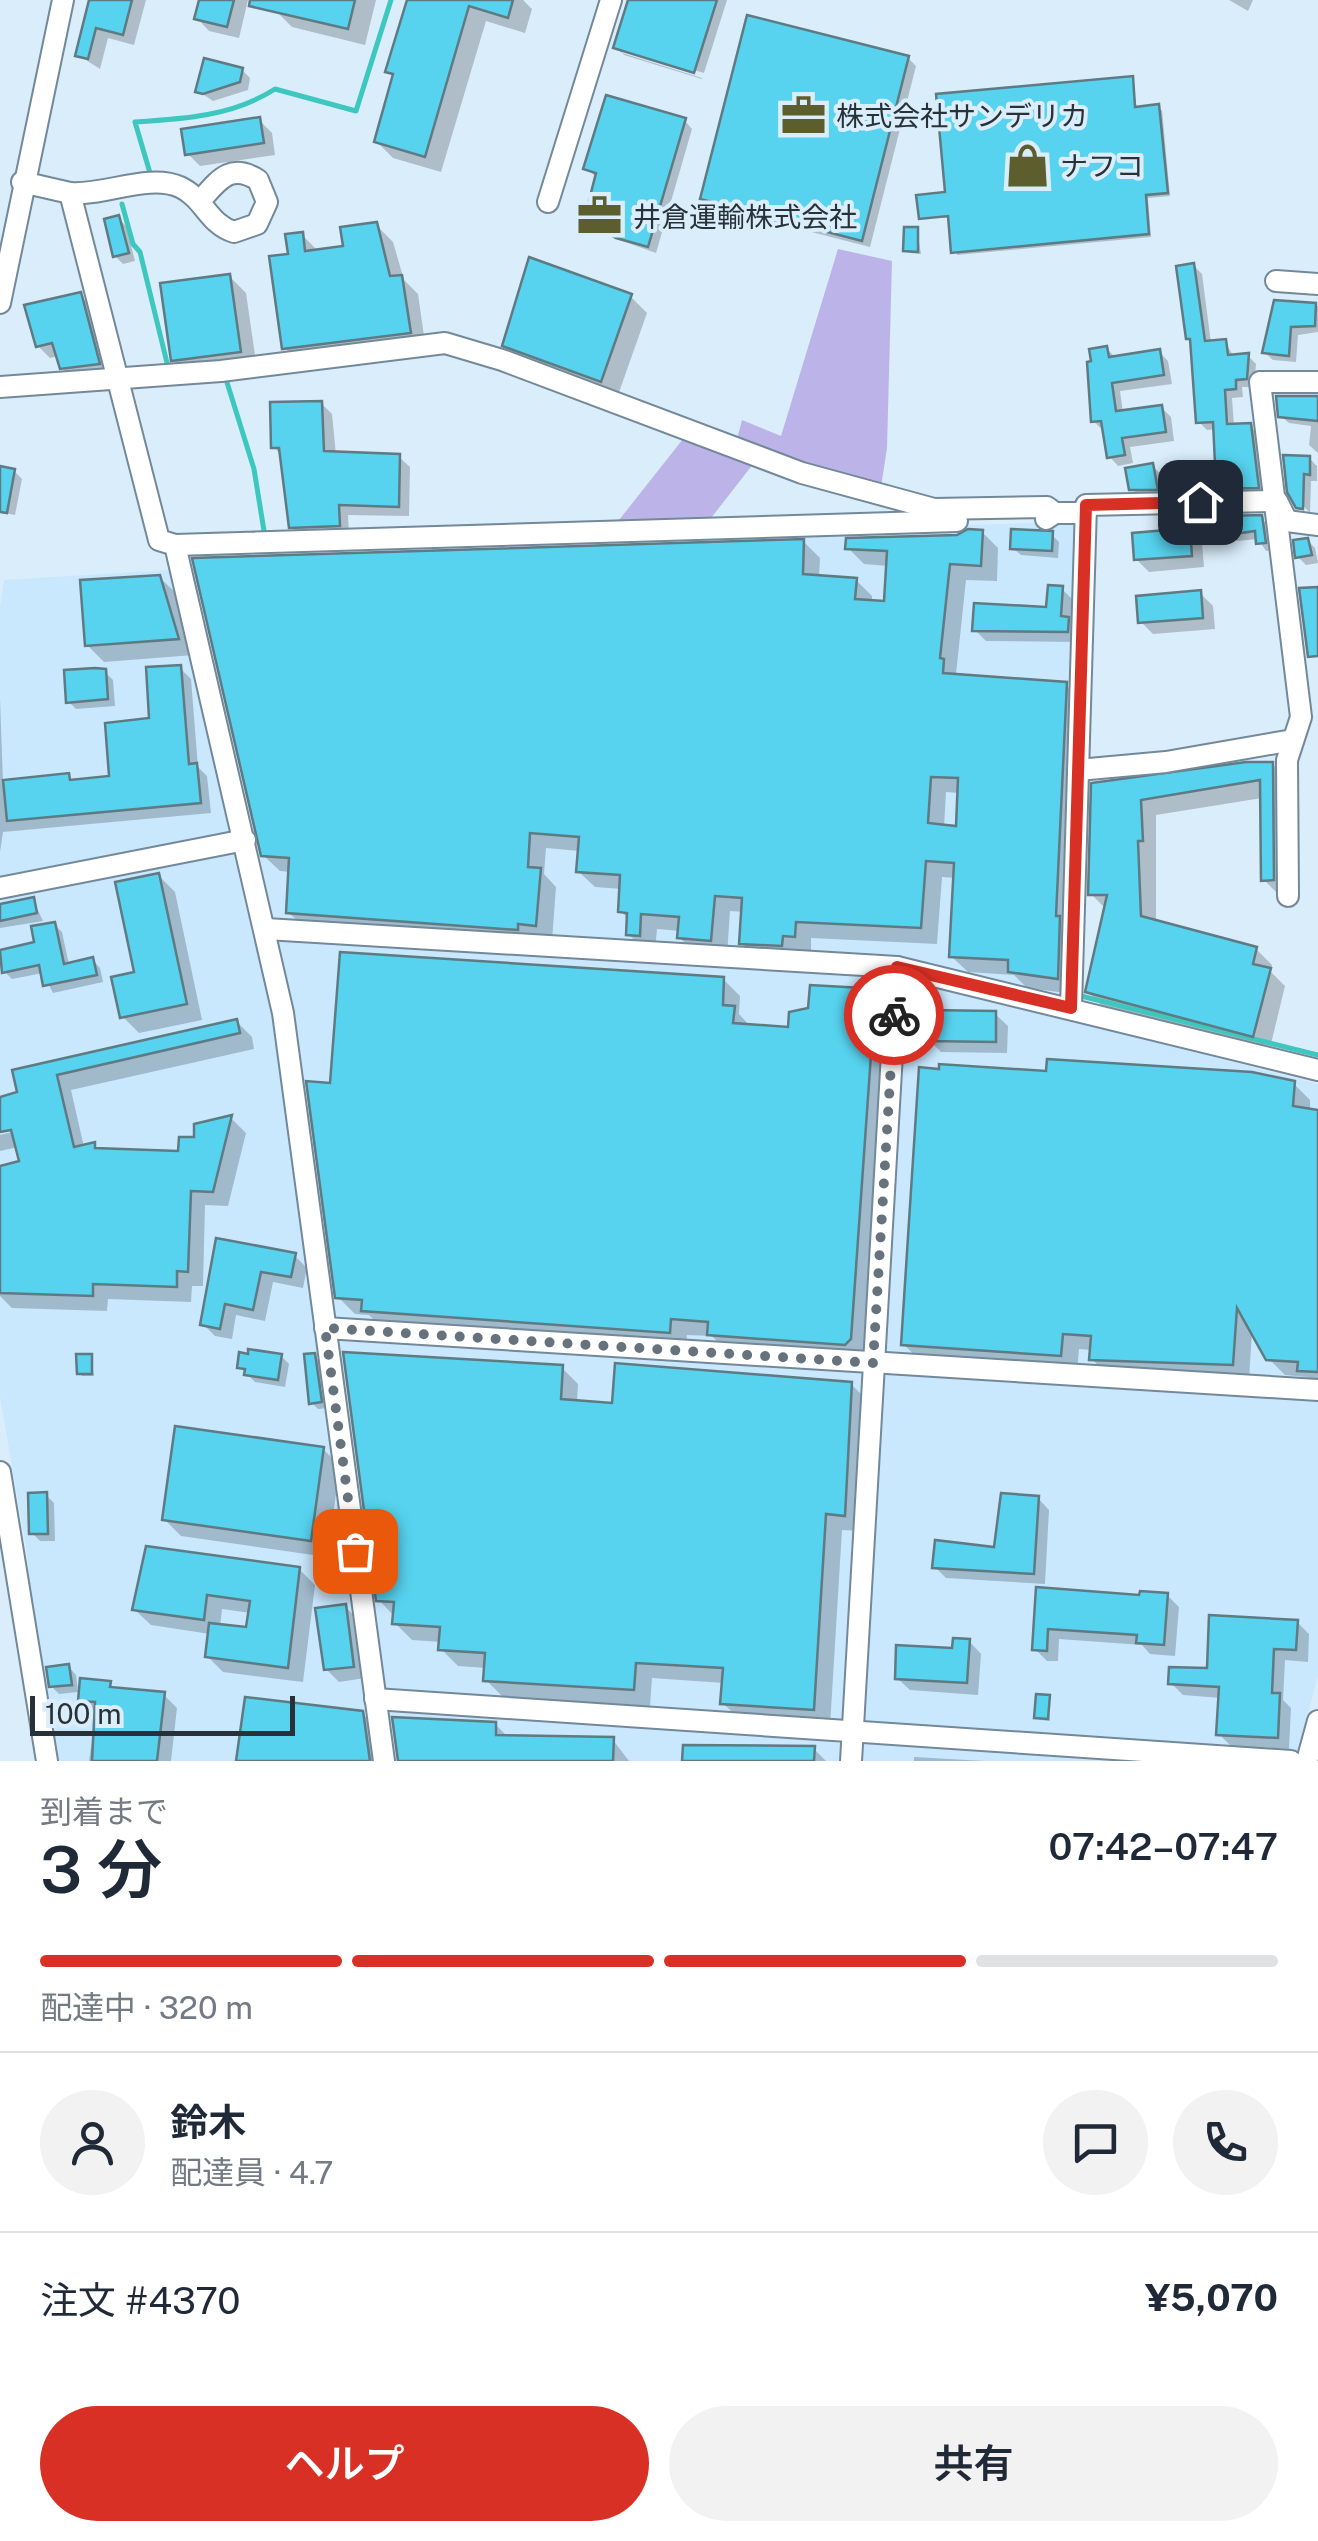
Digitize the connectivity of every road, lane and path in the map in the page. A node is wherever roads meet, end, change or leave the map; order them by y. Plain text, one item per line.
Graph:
1 (611, 0) edge
2 (61, 8) edge
3 (227, 174) junction
4 (22, 182) junction
5 (155, 184) junction
6 (70, 193) junction
7 (200, 200) junction
8 (548, 202) dead end
9 (1276, 281) dead end
10 (1318, 284) edge
11 (0, 303) edge
12 (118, 379) junction
13 (1318, 382) edge
14 (0, 387) edge
15 (1277, 501) junction
16 (912, 513) junction
17 (1086, 513) junction
18 (1318, 525) edge
19 (175, 545) junction
20 (1309, 716) edge
21 (1293, 740) junction
22 (1083, 770) junction
23 (245, 840) junction
24 (0, 888) edge
25 (1288, 896) dead end
26 (266, 929) junction
27 (897, 967) junction
28 (1071, 1008) junction
29 (1318, 1070) edge
30 (325, 1328) junction
31 (873, 1363) junction
32 (1318, 1390) edge
33 (0, 1472) edge
34 (376, 1700) junction
35 (1318, 1721) edge
36 (853, 1735) junction
37 (46, 1761) edge
38 (384, 1761) edge
39 (851, 1761) edge
40 (1291, 1761) edge
41 (1308, 1761) edge

1 - 8 street
2 - 4 street
3 - 5 street
3 - 7 street
3 - 7 street
4 - 6 street
4 - 11 street
5 - 6 street
5 - 7 street
6 - 12 street
9 - 10 street
12 - 14 street
12 - 16 street
12 - 19 street
13 - 15 street
15 - 17 street
15 - 18 street
15 - 20 street
16 - 17 street
16 - 19 street
17 - 22 street
19 - 23 street
20 - 21 street
21 - 22 street
21 - 25 street
22 - 28 street
23 - 24 street
23 - 26 street
26 - 27 street
26 - 30 street
27 - 28 street
27 - 31 street
28 - 29 street
30 - 31 street
30 - 34 street
31 - 32 street
31 - 36 street
33 - 37 street
34 - 36 street
34 - 38 street
35 - 41 street
36 - 39 street
36 - 40 street

